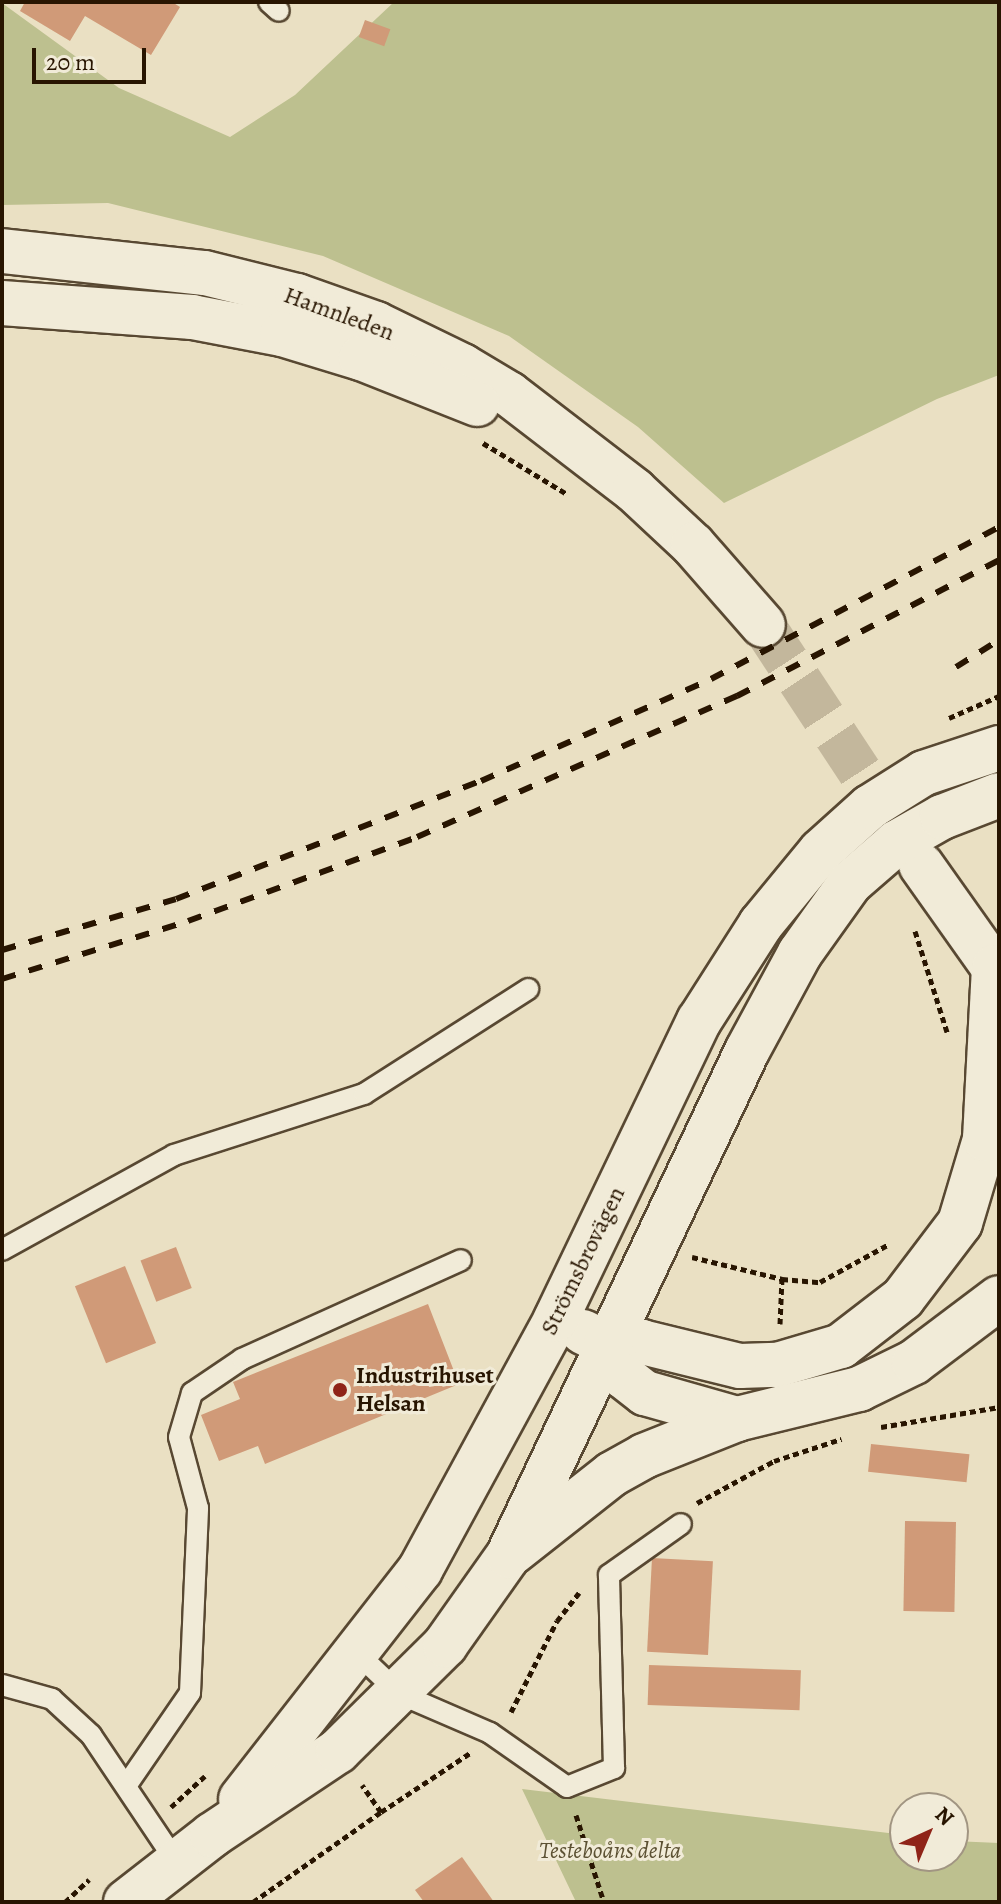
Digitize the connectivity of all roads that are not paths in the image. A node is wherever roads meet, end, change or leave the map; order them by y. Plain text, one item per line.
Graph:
1 (2, 251) edge
2 (2, 303) edge
3 (634, 490) junction
4 (763, 625) tunnel mouth
5 (999, 748) edge
6 (999, 795) edge
7 (921, 865) tunnel mouth
8 (996, 971) edge
9 (528, 989) dead end
10 (2, 1250) edge
11 (461, 1260) dead end
12 (999, 1298) edge
13 (556, 1319) junction
14 (606, 1343) junction
15 (737, 1419) junction
16 (686, 1515) road end
17 (508, 1556) junction
18 (357, 1653) junction
19 (2, 1685) edge
20 (400, 1694) junction
21 (126, 1786) junction
22 (212, 1835) junction
23 (177, 1863) junction
24 (112, 1887) edge

1 - 3 main road, Hamnleden
2 - 3 main road, Hamnleden
3 - 4 main road, Hamnleden
5 - 13 main road, Strömsbrovägen
6 - 14 main road, Strömsbrovägen
7 - 8 main road
8 - 14 main road
9 - 10 lane
11 - 21 lane
12 - 15 main road
13 - 14 main road
13 - 18 main road, Strömsbrovägen
14 - 15 main road
14 - 17 main road, Strömsbrovägen
15 - 17 main road
16 - 20 lane
17 - 20 main road, Strömsbrovägen
18 - 20 lane
18 - 22 main road, Strömsbrovägen
19 - 21 lane
20 - 22 main road, Strömsbrovägen
21 - 23 lane
22 - 23 main road, Strömsbrovägen
23 - 24 main road, Strömsbrovägen

